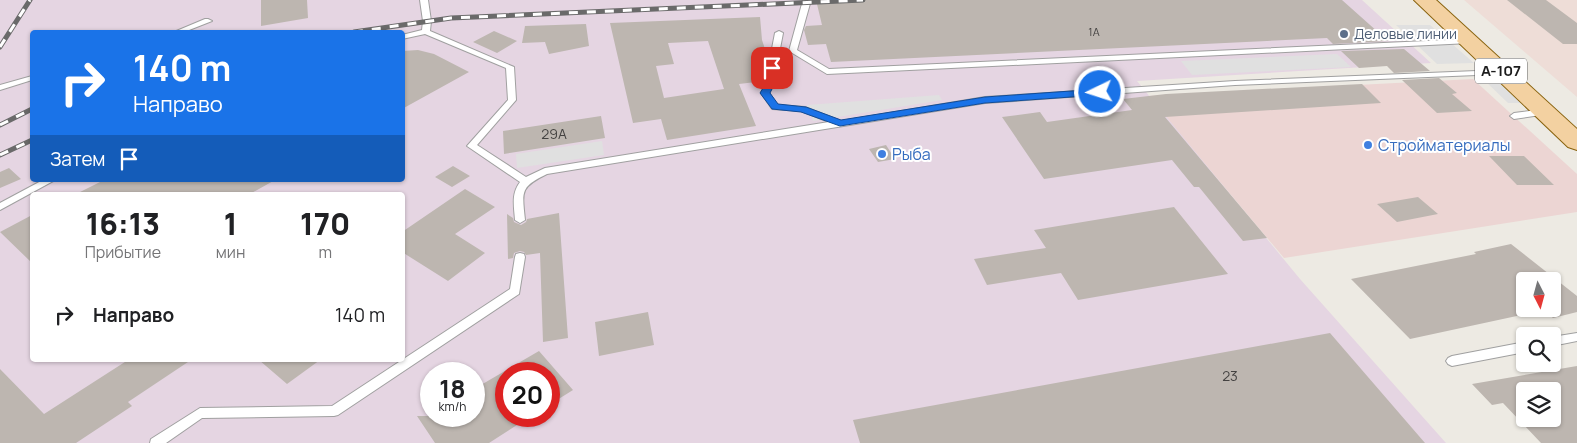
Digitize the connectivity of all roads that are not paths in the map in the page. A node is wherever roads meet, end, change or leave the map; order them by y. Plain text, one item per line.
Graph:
1 (424, 0) edge
2 (807, 0) edge
3 (1424, 0) edge
4 (208, 21) dead end
5 (183, 30) edge
6 (426, 32) junction
7 (779, 33) dead end
8 (405, 37) edge
9 (1470, 41) junction
10 (1501, 72) junction
11 (30, 79) edge
12 (0, 88) edge
13 (1544, 112) junction
14 (1514, 116) dead end
15 (840, 123) junction
16 (1577, 142) edge
17 (524, 180) junction
18 (46, 182) edge
19 (0, 207) edge
20 (520, 220) dead end
21 (520, 257) dead end
22 (1577, 338) edge
23 (1561, 341) edge
24 (1516, 349) edge
25 (1452, 361) dead end
26 (156, 443) edge

1 - 6 lane
2 - 9 lane
3 - 9 main road, А-107
4 - 5 lane
6 - 8 lane
6 - 17 lane
7 - 15 lane
9 - 10 main road, А-107
10 - 13 main road, А-107
10 - 15 lane
11 - 12 lane
13 - 14 lane
13 - 16 main road, А-107
15 - 17 lane
17 - 20 lane
18 - 19 lane
21 - 26 lane
22 - 23 lane
24 - 25 lane

